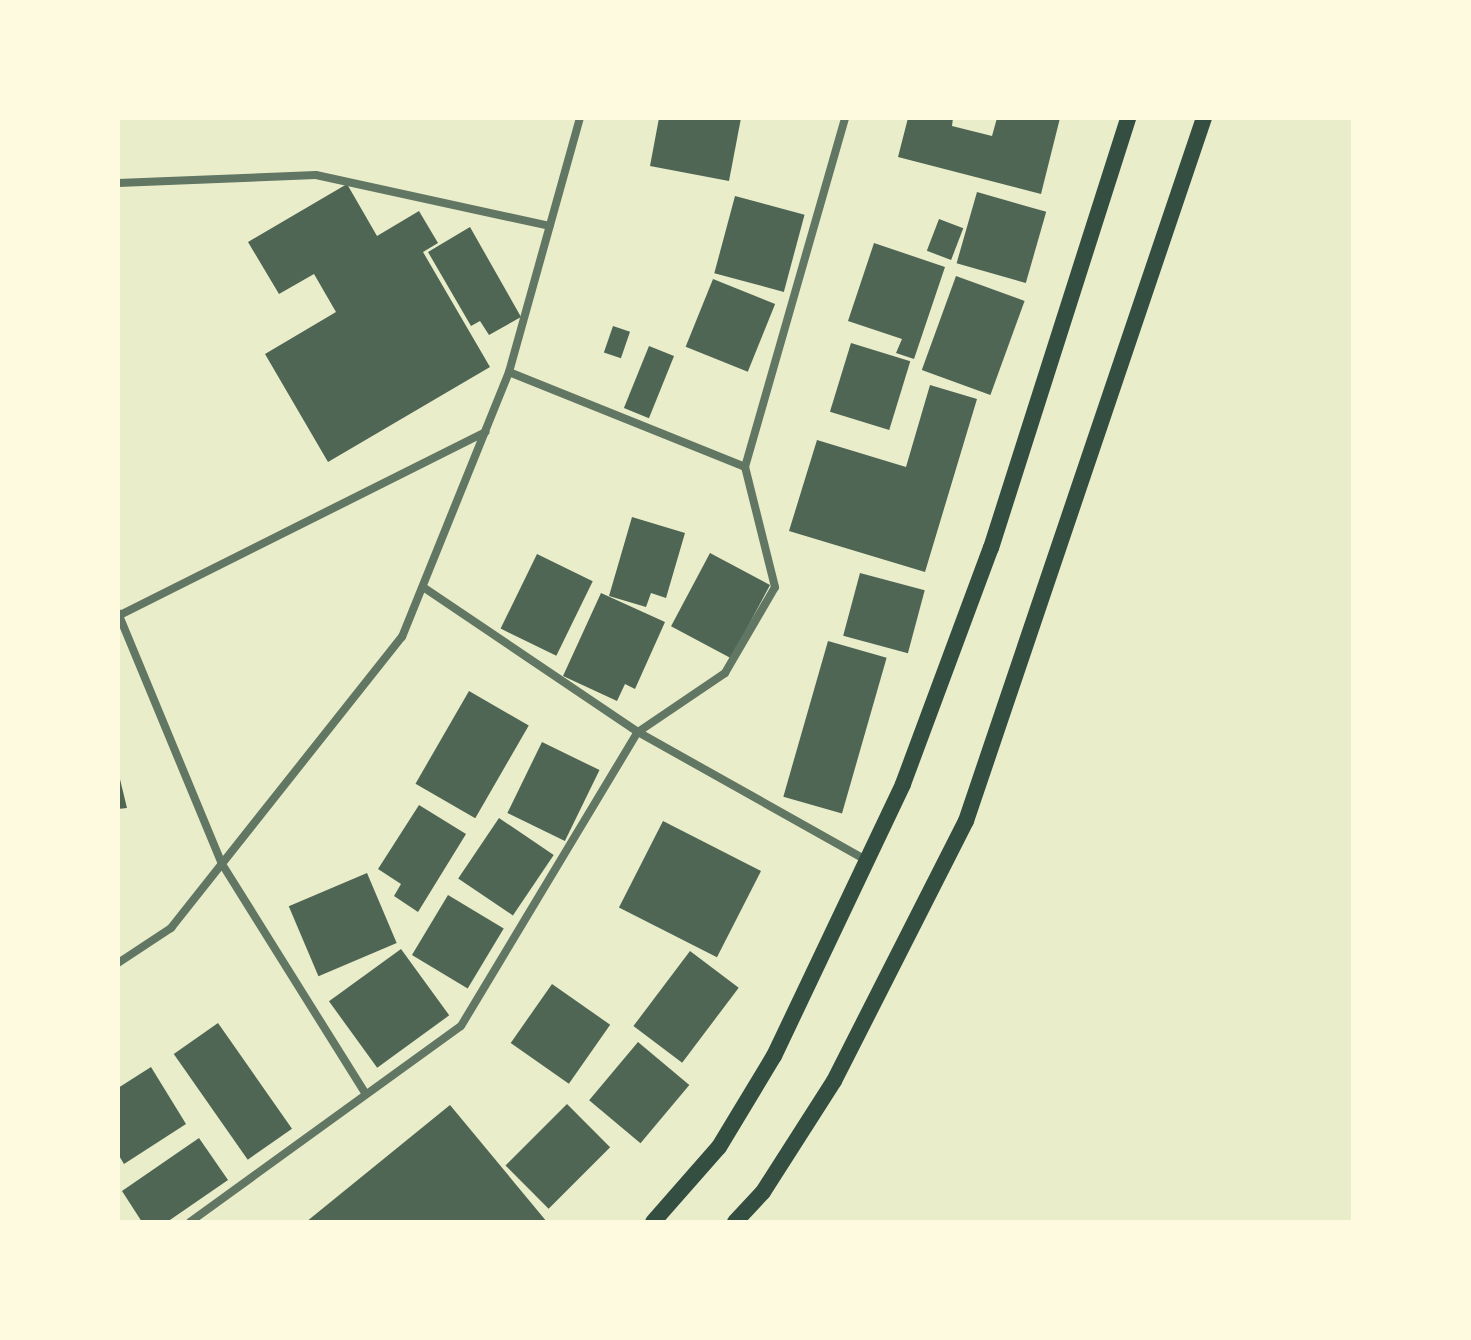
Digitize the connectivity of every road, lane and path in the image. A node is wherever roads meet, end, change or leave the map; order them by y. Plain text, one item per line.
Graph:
1 (580, 118) edge
2 (845, 118) edge
3 (1128, 118) edge
4 (1204, 118) edge
5 (118, 183) edge
6 (550, 226) junction
7 (509, 372) junction
8 (485, 432) junction
9 (745, 467) junction
10 (423, 587) junction
11 (118, 615) edge
12 (638, 732) junction
13 (868, 861) junction
14 (222, 864) junction
15 (118, 963) edge
16 (365, 1093) junction
17 (190, 1222) edge
18 (653, 1222) edge
19 (735, 1222) edge

1 - 6 street
2 - 9 street
3 - 13 main road
4 - 19 main road
5 - 6 street
6 - 7 street
7 - 8 street
7 - 9 street
8 - 10 street
8 - 11 street
9 - 12 street
10 - 12 street
10 - 14 street
11 - 14 street
12 - 13 street
12 - 16 street
13 - 18 main road
14 - 15 street
14 - 16 street
16 - 17 street

